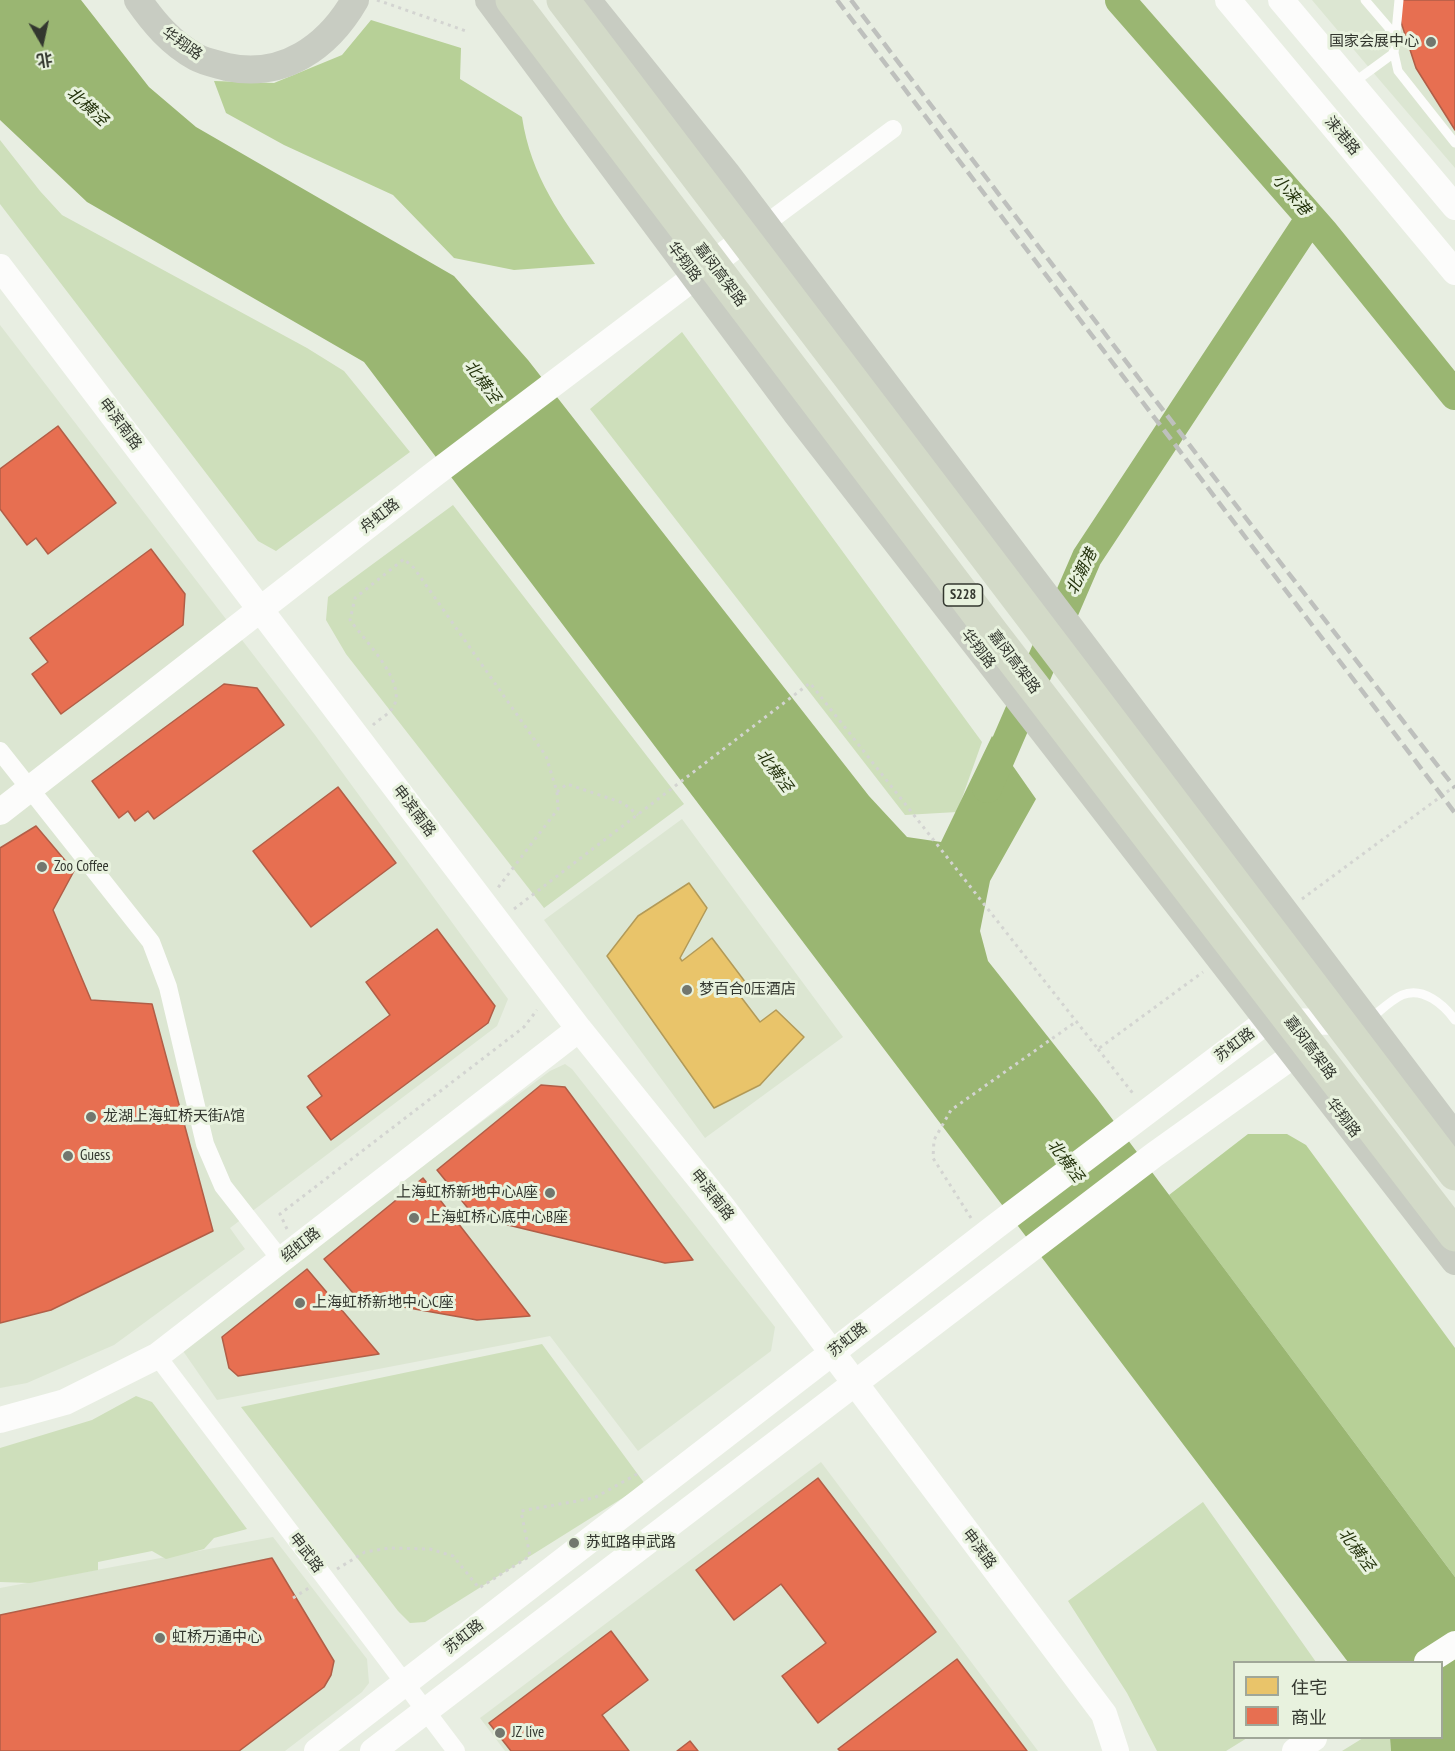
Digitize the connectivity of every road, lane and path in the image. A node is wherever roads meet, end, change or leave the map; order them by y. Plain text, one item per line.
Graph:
1 (138, 0) edge
2 (355, 0) edge
3 (377, 0) edge
4 (489, 0) edge
5 (512, 0) edge
6 (563, 0) edge
7 (587, 0) edge
8 (1228, 0) edge
9 (1281, 0) edge
10 (1365, 0) edge
11 (1399, 0) edge
12 (466, 31) dead end
13 (1394, 53) junction
14 (1351, 84) junction
15 (893, 129) dead end
16 (1455, 143) edge
17 (1455, 207) edge
18 (764, 225) junction
19 (0, 267) edge
20 (1455, 272) edge
21 (696, 279) junction
22 (260, 609) junction
23 (357, 737) junction
24 (0, 751) edge
25 (1455, 786) edge
26 (29, 790) junction
27 (557, 792) junction
28 (0, 813) edge
29 (638, 815) junction
30 (1301, 899) dead end
31 (495, 910) junction
32 (1204, 971) dead end
33 (535, 1003) dead end
34 (1455, 1020) edge
35 (1077, 1021) junction
36 (1267, 1021) junction
37 (1366, 1022) junction
38 (579, 1029) junction
39 (1098, 1049) junction
40 (1294, 1055) junction
41 (1124, 1081) dead end
42 (1454, 1163) edge
43 (1417, 1188) junction
44 (984, 1223) junction
45 (1455, 1234) edge
46 (289, 1235) dead end
47 (281, 1260) junction
48 (1455, 1262) edge
49 (831, 1352) junction
50 (157, 1356) junction
51 (856, 1385) junction
52 (0, 1420) edge
53 (643, 1472) dead end
54 (365, 1552) dead end
55 (1455, 1644) edge
56 (1429, 1661) edge
57 (405, 1683) junction
58 (426, 1711) junction
59 (1311, 1739) edge
60 (316, 1751) edge
61 (373, 1751) edge
62 (456, 1751) edge
63 (1116, 1751) edge
64 (1295, 1751) edge

1 - 2 main road, 华翔路
3 - 12 path
4 - 21 main road, 华翔路
5 - 43 highway, 嘉闵高架路 / S228
6 - 42 highway, S228
7 - 18 main road
8 - 20 main road, 涞港路
9 - 14 main road
10 - 13 lane
11 - 13 lane
13 - 14 lane
13 - 16 lane
14 - 17 main road
15 - 18 street
18 - 21 main road, 舟虹路
18 - 37 main road
19 - 22 main road, 申滨南路
21 - 22 main road, 舟虹路
21 - 36 main road, 华翔路
22 - 23 main road, 申滨南路
22 - 26 main road, 舟虹路
23 - 27 path
23 - 31 main road, 申滨南路
24 - 26 street
25 - 30 path
26 - 28 main road, 舟虹路
26 - 47 street
27 - 29 path
27 - 31 path
29 - 31 path
29 - 35 path
31 - 38 main road, 申滨南路
32 - 39 path
33 - 46 path
34 - 37 lane
35 - 39 path
35 - 44 path
36 - 37 main road, 苏虹路
36 - 40 main road, 华翔路
36 - 44 main road, 苏虹路
37 - 40 main road
37 - 42 main road
38 - 47 main road, 绍虹路
38 - 49 main road, 申滨南路
39 - 41 path
40 - 48 main road, 华翔路
40 - 51 main road
43 - 45 highway, 嘉闵高架路 / S228
43 - 48 highway
44 - 49 main road, 苏虹路
47 - 50 main road, 绍虹路
49 - 51 main road, 申滨路
49 - 57 main road, 苏虹路
50 - 52 main road, 绍虹路
50 - 57 street, 申武路
51 - 58 main road
51 - 63 main road, 申滨路
53 - 54 path
55 - 56 main road
57 - 58 street, 申武路
57 - 60 main road, 苏虹路
58 - 61 main road
58 - 62 street, 申武路
59 - 64 main road

